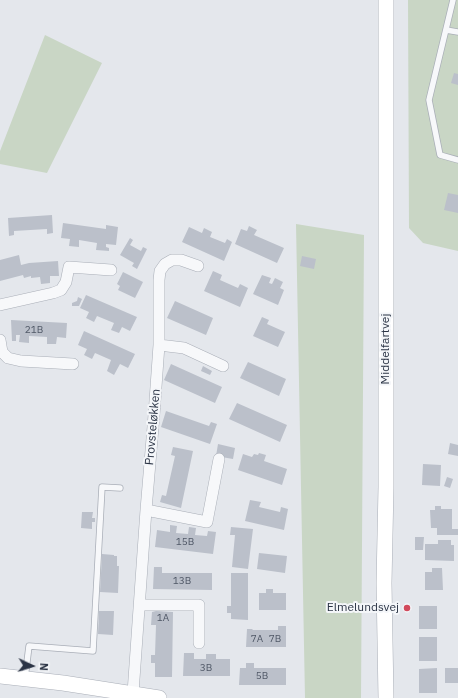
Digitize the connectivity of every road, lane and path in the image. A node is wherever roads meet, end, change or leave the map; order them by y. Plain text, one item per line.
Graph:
1 (386, 0) edge
2 (453, 0) edge
3 (446, 30) junction
4 (458, 32) edge
5 (458, 160) edge
6 (198, 266) dead end
7 (111, 270) dead end
8 (0, 305) edge
9 (0, 340) edge
10 (159, 345) junction
11 (73, 364) dead end
12 (223, 366) dead end
13 (219, 459) dead end
14 (120, 488) dead end
15 (146, 510) junction
16 (140, 605) junction
17 (199, 643) dead end
18 (0, 676) edge
19 (25, 679) junction
20 (133, 693) junction
21 (160, 698) edge
22 (386, 698) edge

1 - 22 main road, Middelfartvej
2 - 3 lane
3 - 4 lane
3 - 5 lane
6 - 10 street, Provsteløkken
7 - 8 street
9 - 11 street
10 - 12 street
10 - 15 street, Provsteløkken
13 - 15 street
14 - 19 lane
15 - 16 street, Provsteløkken
16 - 17 street
16 - 20 street, Provsteløkken
18 - 19 main road
19 - 20 main road
20 - 21 main road

